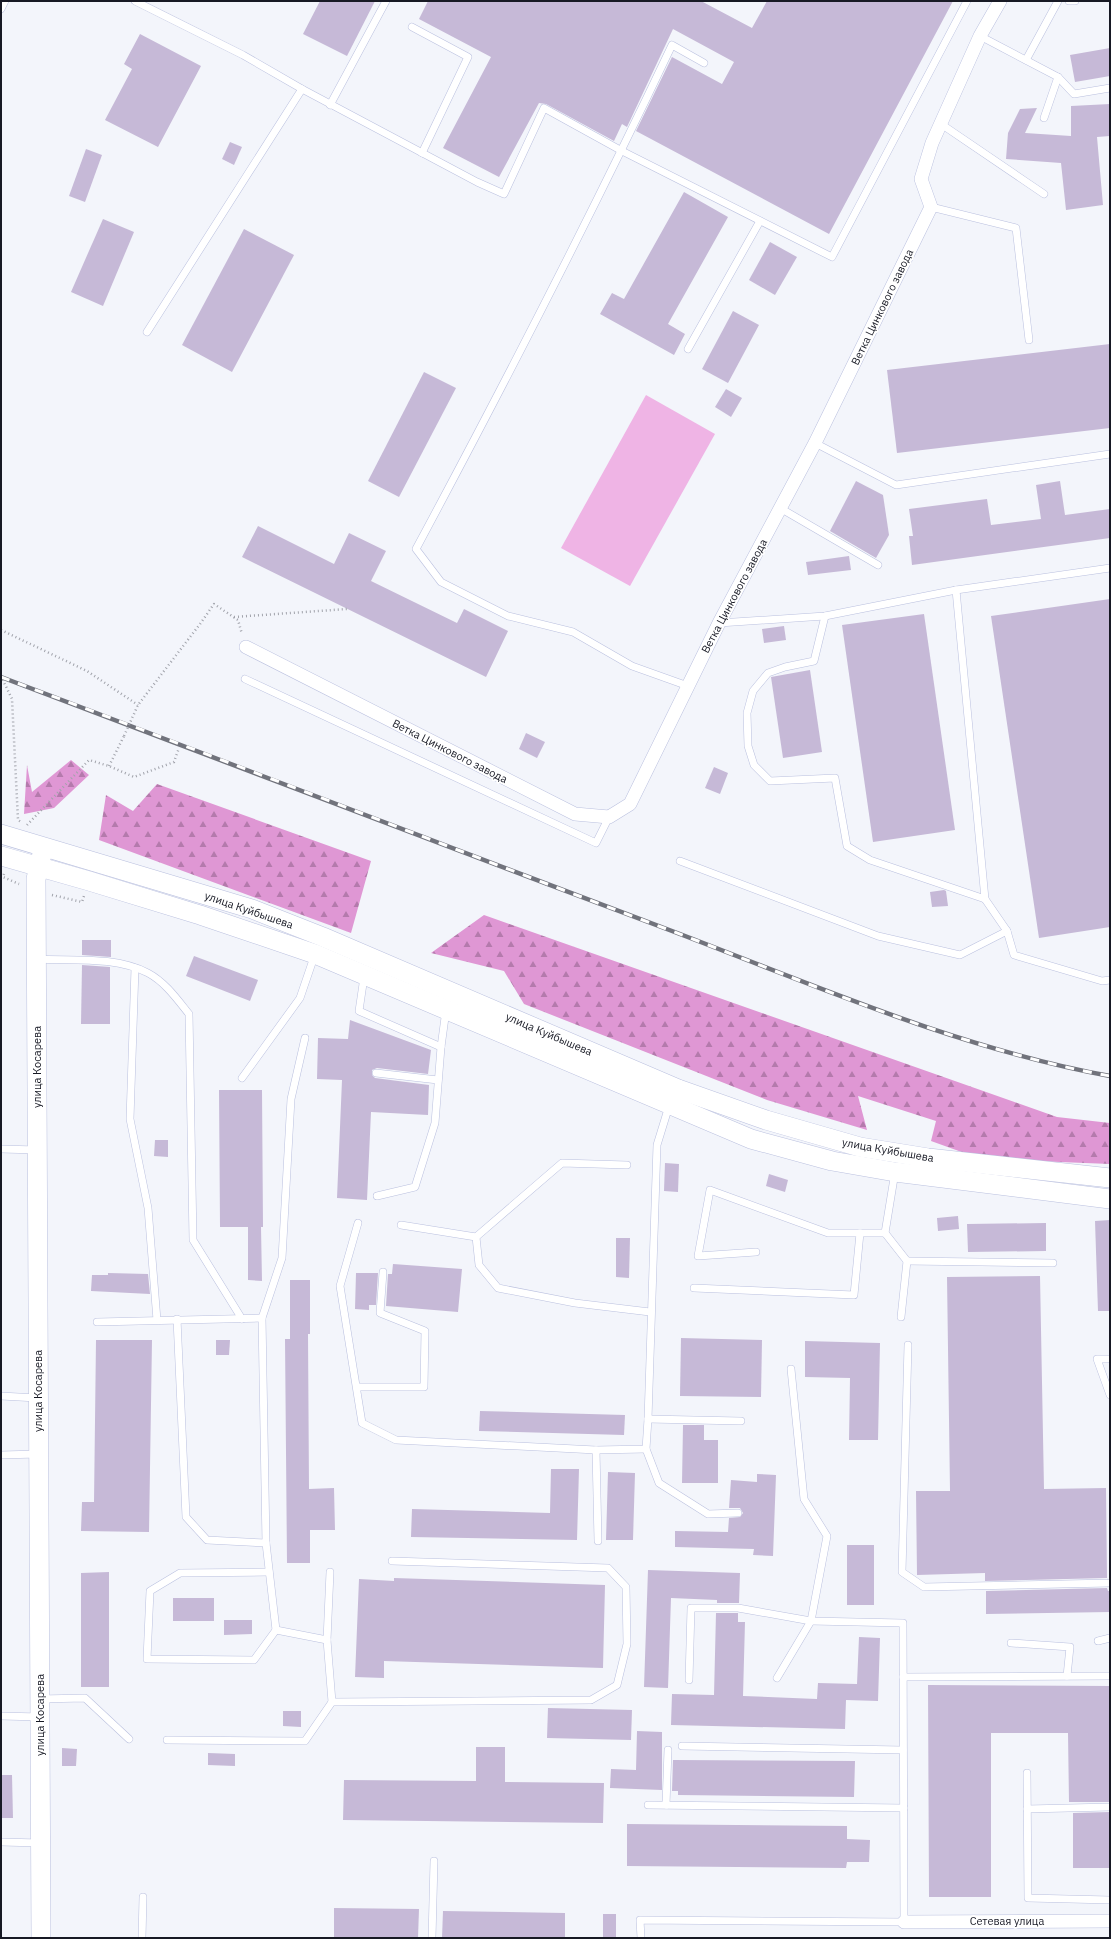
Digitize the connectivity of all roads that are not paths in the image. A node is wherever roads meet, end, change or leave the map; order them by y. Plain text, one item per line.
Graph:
1 (5, 1) edge
2 (136, 1) edge
3 (386, 1) edge
4 (966, 1) edge
5 (1000, 1) edge
6 (1058, 1) edge
7 (1069, 1) edge
8 (1075, 1) edge
9 (1, 9) edge
10 (412, 27) dead end
11 (980, 36) junction
12 (1026, 60) junction
13 (704, 63) dead end
14 (1058, 77) junction
15 (1110, 88) edge
16 (302, 89) junction
17 (330, 105) junction
18 (1044, 118) dead end
19 (940, 124) junction
20 (622, 151) junction
21 (422, 152) junction
22 (1044, 194) dead end
23 (931, 207) junction
24 (760, 221) junction
25 (147, 332) dead end
26 (1029, 340) dead end
27 (688, 349) dead end
28 (815, 443) junction
29 (1110, 454) edge
30 (780, 508) junction
31 (878, 565) dead end
32 (1110, 568) edge
33 (956, 590) junction
34 (825, 616) junction
35 (719, 623) junction
36 (246, 647) dead end
37 (245, 679) dead end
38 (688, 686) junction
39 (609, 817) junction
40 (1, 834) edge
41 (44, 846) junction
42 (1, 856) edge
43 (680, 861) dead end
44 (38, 866) junction
45 (985, 899) junction
46 (1007, 931) junction
47 (315, 954) junction
48 (37, 959) junction
49 (135, 968) junction
50 (364, 974) junction
51 (1110, 980) edge
52 (446, 1009) junction
53 (305, 1038) dead end
54 (441, 1047) junction
55 (376, 1073) dead end
56 (242, 1078) dead end
57 (438, 1080) junction
58 (673, 1097) junction
59 (1, 1150) edge
60 (37, 1150) junction
61 (627, 1165) dead end
62 (895, 1172) junction
63 (1110, 1178) edge
64 (377, 1196) dead end
65 (1110, 1199) edge
66 (358, 1223) dead end
67 (401, 1225) dead end
68 (860, 1233) junction
69 (885, 1233) junction
70 (476, 1237) junction
71 (756, 1252) dead end
72 (907, 1262) junction
73 (1053, 1263) dead end
74 (383, 1272) dead end
75 (694, 1288) dead end
76 (650, 1312) junction
77 (901, 1317) dead end
78 (262, 1318) junction
79 (177, 1319) junction
80 (242, 1319) junction
81 (157, 1320) junction
82 (97, 1322) dead end
83 (908, 1345) dead end
84 (1110, 1359) edge
85 (790, 1369) dead end
86 (357, 1387) junction
87 (1110, 1395) edge
88 (1, 1396) edge
89 (38, 1398) junction
90 (648, 1419) junction
91 (741, 1421) dead end
92 (596, 1450) junction
93 (646, 1450) junction
94 (38, 1454) junction
95 (1, 1455) edge
96 (738, 1513) dead end
97 (598, 1540) dead end
98 (266, 1543) junction
99 (392, 1561) dead end
100 (269, 1572) junction
101 (330, 1572) dead end
102 (1110, 1584) edge
103 (811, 1621) junction
104 (276, 1630) junction
105 (1110, 1638) edge
106 (327, 1640) junction
107 (1098, 1641) dead end
108 (1011, 1643) dead end
109 (1067, 1676) junction
110 (1110, 1676) edge
111 (903, 1677) junction
112 (777, 1678) dead end
113 (689, 1680) dead end
114 (332, 1702) junction
115 (40, 1708) junction
116 (1, 1716) edge
117 (129, 1739) dead end
118 (167, 1740) dead end
119 (682, 1746) dead end
120 (668, 1750) dead end
121 (904, 1750) junction
122 (1027, 1773) dead end
123 (648, 1805) dead end
124 (666, 1805) junction
125 (1110, 1807) edge
126 (904, 1808) junction
127 (1027, 1809) junction
128 (1, 1842) edge
129 (40, 1843) junction
130 (434, 1862) dead end
131 (142, 1896) dead end
132 (1110, 1900) edge
133 (1110, 1921) edge
134 (904, 1922) junction
135 (41, 1938) edge
136 (142, 1938) edge
137 (432, 1938) edge
138 (641, 1938) edge

1 - 9 lane
2 - 16 lane
3 - 17 lane
4 - 24 lane
5 - 11 street
6 - 12 lane
7 - 8 lane
10 - 21 lane
11 - 12 lane
11 - 19 street
12 - 14 lane
13 - 20 lane
14 - 15 lane
14 - 18 lane
16 - 17 lane
16 - 25 lane
17 - 21 lane
19 - 22 lane
19 - 23 street
20 - 21 lane
20 - 24 lane
20 - 38 lane
23 - 26 lane
23 - 28 street, Ветка Цинкового завода
24 - 27 lane
28 - 29 lane
28 - 30 street, Ветка Цинкового завода
30 - 31 lane
30 - 35 street, Ветка Цинкового завода
32 - 33 lane
33 - 34 lane
33 - 45 lane
34 - 35 lane
34 - 45 lane
35 - 38 street, Ветка Цинкового завода
36 - 39 street, Ветка Цинкового завода
37 - 39 lane
38 - 39 street, Ветка Цинкового завода
40 - 41 main road, улица Куйбышева
41 - 44 main road, улица Косарева
41 - 58 main road, улица Куйбышева
42 - 44 main road, улица Куйбышева
43 - 46 lane
44 - 47 main road, улица Куйбышева
44 - 48 main road, улица Косарева
45 - 46 lane
46 - 51 lane
47 - 50 main road, улица Куйбышева
47 - 56 lane
48 - 49 lane
48 - 60 main road, улица Косарева
49 - 80 lane
49 - 81 lane
50 - 52 main road, улица Куйбышева
50 - 54 lane
52 - 54 lane
52 - 58 main road, улица Куйбышева
53 - 78 lane
54 - 57 lane
55 - 57 lane
57 - 64 lane
58 - 62 main road, улица Куйбышева
58 - 63 main road, улица Куйбышева
58 - 76 lane
59 - 60 lane
60 - 89 main road, улица Косарева
61 - 70 lane
62 - 65 main road, улица Куйбышева
62 - 69 lane
66 - 86 lane
67 - 70 lane
68 - 69 lane
68 - 71 lane
68 - 75 lane
69 - 72 lane
70 - 76 lane
72 - 73 lane
72 - 77 lane
74 - 86 lane
76 - 90 lane
78 - 80 lane
78 - 98 lane
79 - 80 lane
79 - 81 lane
79 - 98 lane
81 - 82 lane
83 - 102 lane
84 - 87 lane
85 - 103 lane
86 - 92 lane
88 - 89 lane
89 - 94 main road, улица Косарева
90 - 91 lane
90 - 93 lane
92 - 93 lane
92 - 97 lane
93 - 96 lane
94 - 95 lane
94 - 115 main road, улица Косарева
98 - 100 lane
99 - 114 lane
100 - 104 lane
100 - 104 lane
101 - 106 lane
103 - 111 lane
103 - 112 lane
103 - 113 lane
104 - 106 lane
105 - 107 lane
106 - 114 lane
108 - 109 lane
109 - 110 lane
109 - 111 lane
111 - 121 lane
114 - 118 lane
115 - 116 lane
115 - 117 lane
115 - 129 main road, улица Косарева
119 - 121 lane
120 - 124 lane
121 - 126 lane
122 - 127 lane
123 - 124 lane
124 - 126 lane
125 - 127 lane
126 - 134 lane
127 - 132 lane
128 - 129 lane
129 - 135 main road, улица Косарева
130 - 137 lane
131 - 136 lane
133 - 134 street, Сетевая улица
134 - 138 lane

